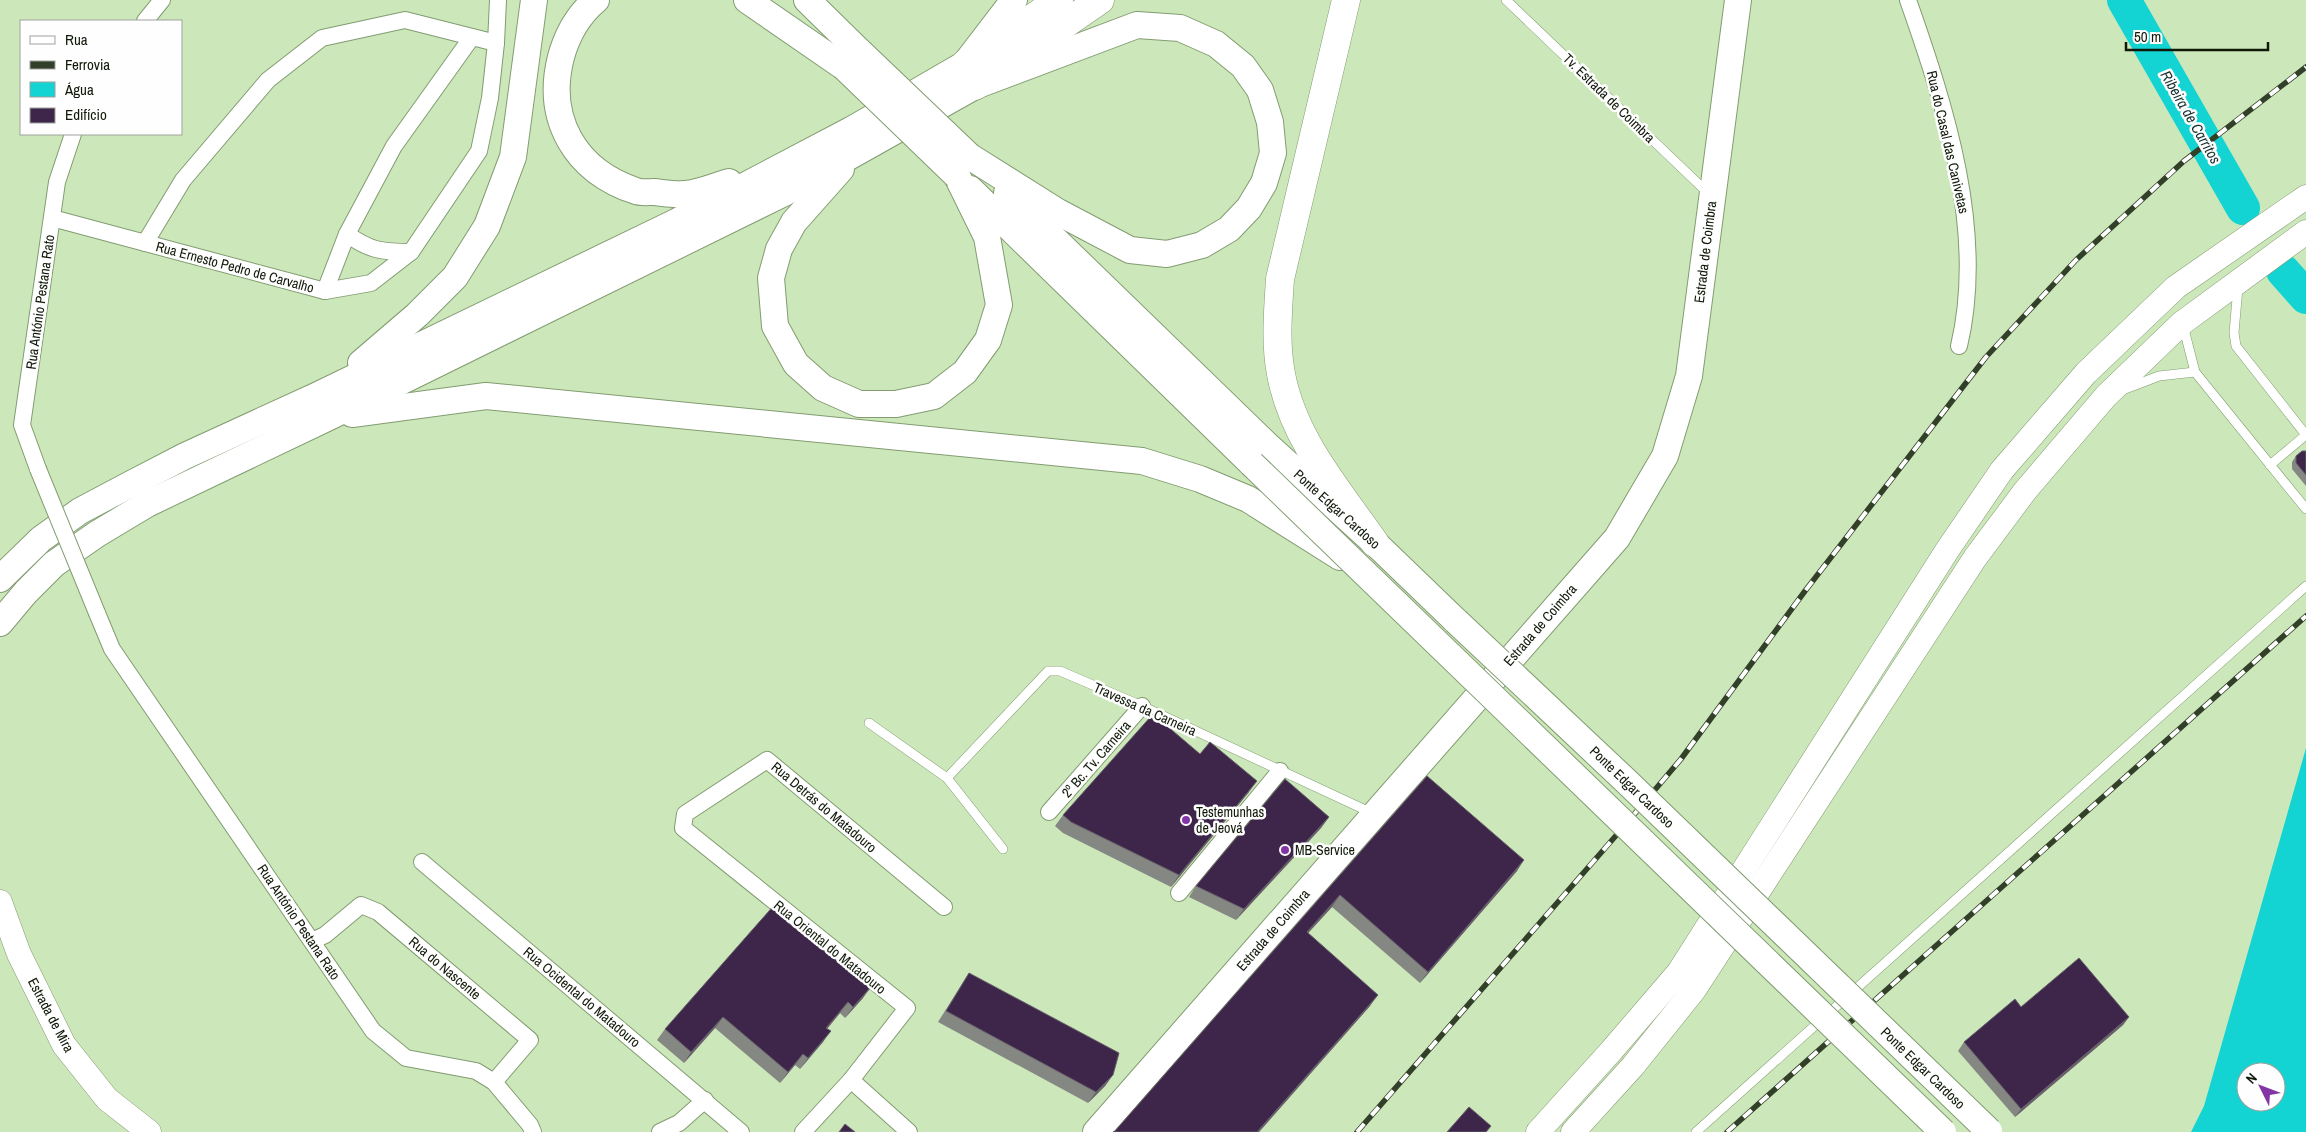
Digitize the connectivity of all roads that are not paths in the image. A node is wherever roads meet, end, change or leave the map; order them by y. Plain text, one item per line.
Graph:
1 (162, 0) edge
2 (498, 0) edge
3 (534, 0) edge
4 (596, 0) edge
5 (747, 0) edge
6 (774, 0) edge
7 (807, 0) edge
8 (836, 0) edge
9 (1014, 0) edge
10 (1059, 0) edge
11 (1100, 0) edge
12 (1346, 0) edge
13 (1506, 0) edge
14 (1738, 0) edge
15 (1908, 0) edge
16 (146, 20) edge
17 (472, 37) junction
18 (496, 43) junction
19 (852, 60) junction
20 (970, 75) junction
21 (72, 135) edge
22 (854, 155) junction
23 (963, 166) junction
24 (783, 167) junction
25 (1712, 196) junction
26 (2306, 197) edge
27 (52, 218) junction
28 (2306, 232) edge
29 (347, 234) junction
30 (145, 243) junction
31 (410, 252) junction
32 (2238, 282) junction
33 (2176, 287) junction
34 (325, 291) junction
35 (2182, 323) junction
36 (1959, 346) dead end
37 (2195, 372) junction
38 (2106, 396) junction
39 (323, 406) junction
40 (2306, 435) edge
41 (1261, 456) junction
42 (2270, 465) junction
43 (2306, 509) edge
44 (1374, 543) junction
45 (1357, 568) junction
46 (0, 579) edge
47 (2306, 586) edge
48 (0, 623) edge
49 (1142, 706) junction
50 (869, 723) dead end
51 (1280, 771) junction
52 (946, 778) junction
53 (1049, 812) dead end
54 (1375, 815) junction
55 (683, 828) joint
56 (1003, 849) dead end
57 (422, 862) dead end
58 (1179, 892) edge
59 (0, 902) edge
60 (944, 907) dead end
61 (312, 942) junction
62 (851, 1080) junction
63 (494, 1082) junction
64 (705, 1100) junction
65 (149, 1132) edge
66 (533, 1132) edge
67 (660, 1132) edge
68 (741, 1132) edge
69 (804, 1132) edge
70 (909, 1132) edge
71 (1096, 1132) edge
72 (1538, 1132) edge
73 (1573, 1132) edge
74 (1696, 1132) edge
75 (1943, 1132) edge
76 (1990, 1132) edge

1 - 16 street
2 - 18 street
3 - 39 main road
4 - 24 main road
5 - 19 main road
6 - 19 main road
7 - 19 main road
8 - 19 main road
9 - 20 main road
10 - 20 highway
11 - 20 highway
12 - 44 highway
13 - 25 lane, Tv. Estrada de Coimbra
14 - 25 main road, Estrada de Coimbra
15 - 36 street, Rua do Casal das Canivetas
17 - 18 street
17 - 29 street
17 - 30 street
18 - 31 street
19 - 23 main road, bridge
20 - 22 main road
20 - 23 main road
20 - 24 main road
21 - 27 street, Rua António Pestana Rato
22 - 23 main road
22 - 39 main road
23 - 41 main road
24 - 39 main road
25 - 54 main road, Estrada de Coimbra
26 - 33 main road
27 - 30 street, Rua Ernesto Pedro de Carvalho
27 - 61 street, Rua António Pestana Rato, bridge
28 - 32 main road
29 - 31 street
29 - 34 street
30 - 34 street, Rua Ernesto Pedro de Carvalho
31 - 34 street
32 - 35 main road
32 - 40 lane
33 - 35 main road
33 - 72 main road
35 - 37 lane
35 - 38 main road
37 - 38 lane
37 - 42 lane
38 - 73 main road
39 - 45 main road
39 - 46 main road
39 - 48 main road
40 - 42 lane
41 - 44 main road, Ponte Edgar Cardoso
41 - 45 main road, Ponte Edgar Cardoso, bridge
42 - 43 lane
44 - 76 main road, Ponte Edgar Cardoso, bridge
45 - 75 main road, Ponte Edgar Cardoso, bridge
47 - 74 lane
49 - 51 lane, Travessa da Carneira
49 - 52 lane, Travessa da Carneira
49 - 53 street, 2º Bc. Tv. Carneira
50 - 52 lane
51 - 54 lane, Travessa da Carneira
51 - 58 street
52 - 56 lane
54 - 71 main road, Estrada de Coimbra
55 - 60 street, Rua Detrás do Matadouro
55 - 62 street, Rua Oriental do Matadouro
57 - 64 street, Rua Ocidental do Matadouro
59 - 65 main road, Estrada de Mira
61 - 63 street, Rua António Pestana Rato
61 - 63 street, Rua do Nascente
62 - 69 street
62 - 70 street
63 - 66 street, Rua António Pestana Rato
64 - 67 street
64 - 68 street, Rua Ocidental do Matadouro

